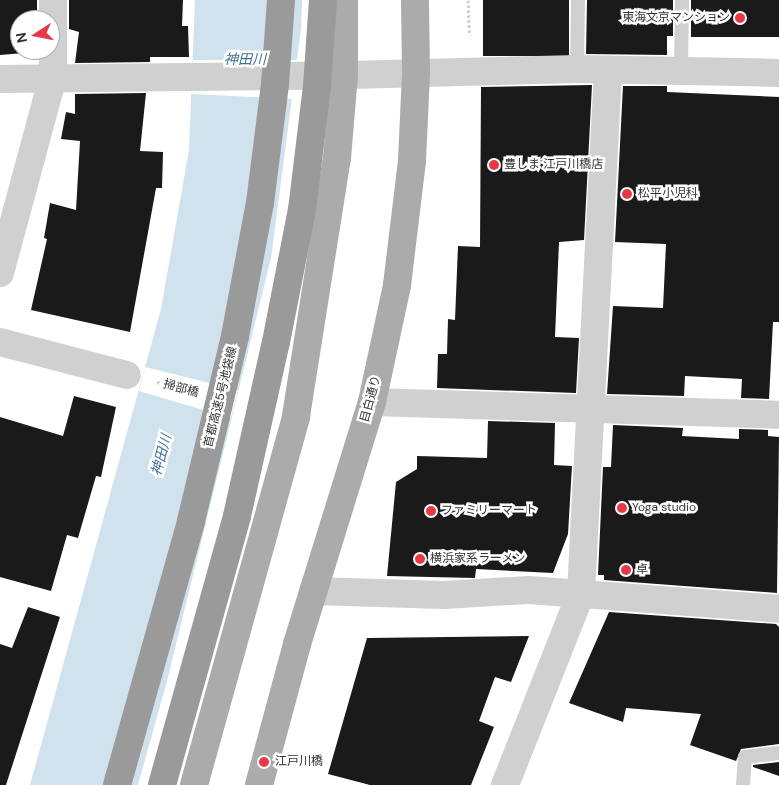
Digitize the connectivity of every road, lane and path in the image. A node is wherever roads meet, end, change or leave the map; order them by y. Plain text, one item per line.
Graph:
1 (53, 0) edge
2 (281, 0) edge
3 (323, 0) edge
4 (344, 0) edge
5 (415, 0) edge
6 (468, 0) edge
7 (578, 0) edge
8 (682, 0) edge
9 (469, 35) dead end
10 (577, 69) junction
11 (608, 70) junction
12 (681, 71) junction
13 (416, 72) junction
14 (779, 73) edge
15 (344, 75) junction
16 (53, 77) junction
17 (0, 79) edge
18 (0, 273) edge
19 (0, 342) edge
20 (127, 374) joint
21 (199, 393) dead end
22 (372, 402) junction
23 (591, 411) junction
24 (779, 415) edge
25 (313, 591) junction
26 (581, 593) junction
27 (779, 609) edge
28 (779, 753) edge
29 (117, 785) edge
30 (162, 785) edge
31 (194, 785) edge
32 (259, 785) edge
33 (504, 785) edge
34 (743, 785) edge

1 - 16 street
2 - 29 highway, 首都高速5号池袋線, bridge
3 - 30 highway, bridge
4 - 15 main road
5 - 13 main road, 目白通り
6 - 9 path
7 - 10 lane
8 - 12 lane
10 - 11 street
10 - 13 street
11 - 12 street
11 - 23 street
12 - 14 street
13 - 15 street
13 - 22 main road, 目白通り
15 - 16 street
15 - 31 main road
16 - 17 street
16 - 18 street
19 - 20 street
20 - 21 path, 掃部橋
22 - 23 street
22 - 25 main road, 目白通り
23 - 24 street
23 - 26 street
25 - 26 street
25 - 32 main road, 目白通り
26 - 27 street
26 - 33 street
28 - 34 lane

